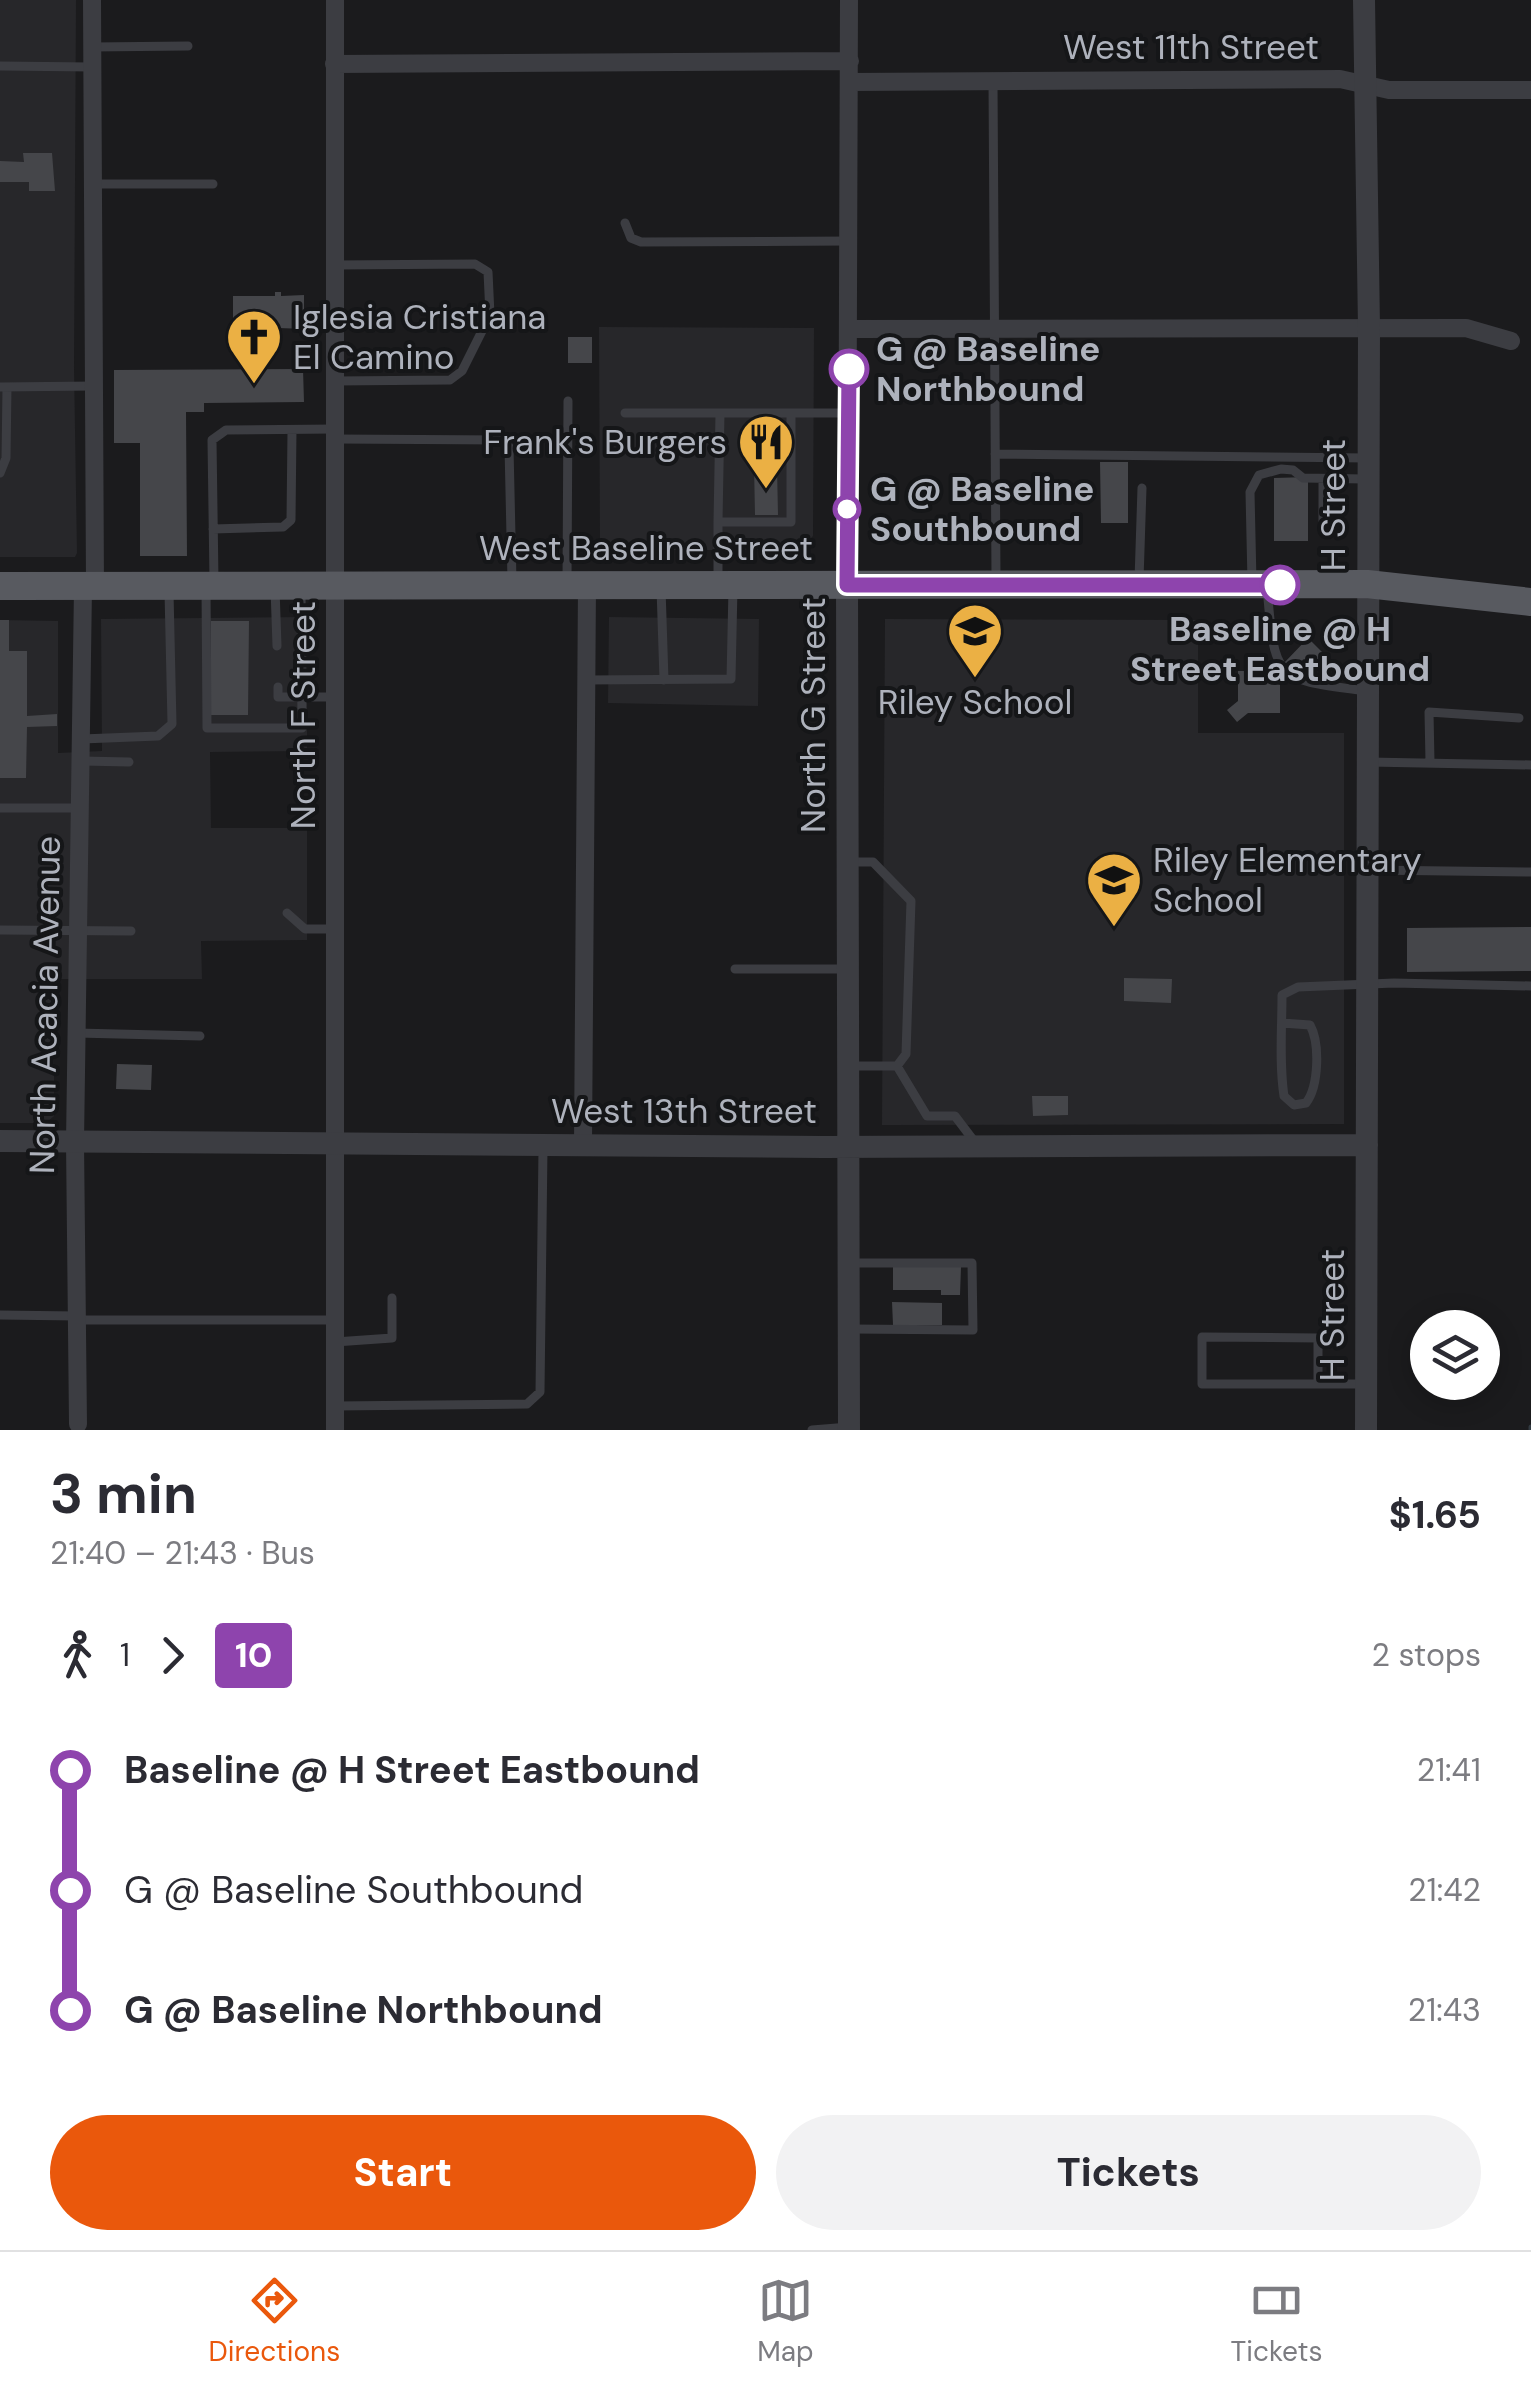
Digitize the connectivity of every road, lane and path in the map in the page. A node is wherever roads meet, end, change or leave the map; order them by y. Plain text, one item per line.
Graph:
1 (92, 0) edge
2 (334, 0) edge
3 (849, 0) edge
4 (1364, 0) edge
5 (188, 46) dead end
6 (92, 47) junction
7 (850, 61) junction
8 (334, 64) junction
9 (0, 66) edge
10 (92, 67) junction
11 (993, 81) junction
12 (850, 82) junction
13 (1365, 86) junction
14 (1531, 90) edge
15 (93, 184) junction
16 (213, 184) dead end
17 (624, 223) dead end
18 (850, 241) junction
19 (335, 265) junction
20 (849, 328) junction
21 (995, 328) junction
22 (1369, 328) junction
23 (1512, 341) dead end
24 (335, 381) junction
25 (94, 386) junction
26 (4, 387) edge
27 (568, 402) dead end
28 (624, 413) dead end
29 (720, 413) junction
30 (791, 413) junction
31 (848, 413) junction
32 (292, 430) junction
33 (335, 434) junction
34 (996, 454) junction
35 (1368, 468) junction
36 (0, 473) edge
37 (1323, 480) junction
38 (1142, 488) dead end
39 (718, 522) junction
40 (1322, 522) dead end
41 (213, 529) junction
42 (1139, 584) junction
43 (1367, 584) junction
44 (288, 585) junction
45 (335, 585) junction
46 (512, 585) junction
47 (577, 585) junction
48 (726, 585) junction
49 (847, 585) junction
50 (996, 585) junction
51 (1260, 585) junction
52 (0, 586) edge
53 (89, 586) junction
54 (169, 586) junction
55 (210, 586) junction
56 (661, 586) junction
57 (1531, 602) edge
58 (277, 646) dead end
59 (586, 680) junction
60 (664, 680) junction
61 (278, 687) dead end
62 (1367, 691) junction
63 (302, 697) junction
64 (335, 697) junction
65 (1518, 718) dead end
66 (82, 739) junction
67 (81, 761) junction
68 (129, 762) dead end
69 (1367, 762) junction
70 (1430, 762) junction
71 (1531, 764) edge
72 (0, 808) edge
73 (80, 808) junction
74 (848, 862) junction
75 (1367, 870) junction
76 (1531, 872) edge
77 (287, 913) dead end
78 (0, 930) edge
79 (336, 930) junction
80 (130, 931) dead end
81 (79, 932) junction
82 (735, 968) dead end
83 (849, 969) junction
84 (1367, 985) junction
85 (1531, 986) edge
86 (1282, 1023) junction
87 (76, 1034) junction
88 (200, 1036) dead end
89 (849, 1066) junction
90 (897, 1066) junction
91 (0, 1141) edge
92 (74, 1142) junction
93 (336, 1144) junction
94 (543, 1145) junction
95 (1367, 1145) junction
96 (583, 1146) junction
97 (849, 1147) junction
98 (978, 1147) junction
99 (849, 1263) junction
100 (392, 1298) dead end
101 (0, 1315) edge
102 (77, 1318) junction
103 (335, 1320) junction
104 (849, 1329) junction
105 (335, 1342) junction
106 (1318, 1384) junction
107 (1367, 1384) junction
108 (335, 1406) junction
109 (78, 1424) dead end
110 (849, 1429) edge
111 (335, 1430) edge
112 (812, 1430) edge
113 (1366, 1430) edge

1 - 6 street, North Acacia Avenue
2 - 8 street, North F Street
3 - 7 street, North G Street
4 - 13 street, H Street
5 - 6 lane
6 - 10 street, North Acacia Avenue
7 - 8 street
7 - 12 street, North G Street
8 - 19 street, North F Street
9 - 10 lane
10 - 15 street, North Acacia Avenue
11 - 12 street, West 11th Street
11 - 13 street, West 11th Street
11 - 21 lane
12 - 18 street, North G Street
13 - 14 street, West 11th Street
13 - 22 street, H Street
15 - 16 lane
15 - 25 street, North Acacia Avenue
17 - 18 lane
18 - 20 street, North G Street
19 - 24 street, North F Street
19 - 24 lane
20 - 21 street
20 - 31 street, North G Street
21 - 22 street
21 - 34 lane
22 - 23 street
22 - 35 street, H Street
24 - 33 street, North F Street
25 - 26 lane
25 - 53 street, North Acacia Avenue
26 - 36 lane
27 - 47 lane
28 - 29 lane
29 - 30 lane
29 - 39 lane
30 - 31 lane
30 - 39 lane
31 - 49 street, North G Street
32 - 33 lane
32 - 41 lane
32 - 41 lane
33 - 45 street, North F Street
33 - 46 lane
34 - 35 lane
34 - 50 lane
35 - 37 lane
35 - 43 street, H Street
37 - 40 lane
37 - 51 lane
38 - 42 lane
39 - 48 lane
41 - 55 lane
42 - 50 main road, West Baseline Street
42 - 51 main road, West Baseline Street
43 - 51 main road, West Baseline Street
43 - 57 main road, West Baseline Street
43 - 62 street, H Street
44 - 45 main road, West Baseline Street
44 - 55 main road, West Baseline Street
44 - 58 lane
44 - 63 lane
45 - 46 main road, West Baseline Street
45 - 64 street, North F Street
46 - 47 main road, West Baseline Street
47 - 56 main road, West Baseline Street
47 - 59 street
48 - 49 main road, West Baseline Street
48 - 56 main road, West Baseline Street
48 - 60 lane
49 - 50 main road, West Baseline Street
49 - 74 street, North G Street
51 - 62 lane
52 - 53 main road, West Baseline Street
53 - 54 main road, West Baseline Street
53 - 66 street, North Acacia Avenue
54 - 55 main road, West Baseline Street
54 - 66 lane
55 - 63 lane
56 - 60 lane
59 - 60 lane
59 - 96 street
61 - 63 lane
62 - 69 street, H Street
63 - 64 lane
64 - 79 street, North F Street
65 - 70 lane
66 - 67 street, North Acacia Avenue
67 - 68 lane
67 - 73 street, North Acacia Avenue
69 - 70 lane
69 - 75 street, H Street
70 - 71 lane
72 - 73 lane
73 - 81 street, North Acacia Avenue
74 - 83 street, North G Street
74 - 90 lane
75 - 76 lane
75 - 84 street, H Street
77 - 79 lane
78 - 81 lane
79 - 93 street, North F Street
80 - 81 lane
81 - 87 street, North Acacia Avenue
82 - 83 lane
83 - 89 street, North G Street
84 - 85 lane
84 - 86 lane
84 - 95 street, H Street
86 - 86 lane
87 - 88 lane
87 - 92 street, North Acacia Avenue
89 - 90 lane
89 - 97 street, North G Street
90 - 98 lane
91 - 92 street, West 13th Street
92 - 93 street, West 13th Street
92 - 102 street, North Acacia Avenue
93 - 94 street, West 13th Street
93 - 103 street, North F Street
94 - 96 street, West 13th Street
94 - 108 lane
95 - 98 street, West 13th Street
95 - 107 street, H Street
96 - 97 street, West 13th Street
97 - 98 street, West 13th Street
97 - 99 street, North G Street
99 - 104 street, North G Street
99 - 104 lane
100 - 105 lane
101 - 102 lane
102 - 103 lane
102 - 109 street, North Acacia Avenue
103 - 105 street, North F Street
104 - 110 street, North G Street
105 - 108 street, North F Street
106 - 106 lane
106 - 107 lane
107 - 113 street, H Street
108 - 111 street, North F Street
110 - 112 lane

